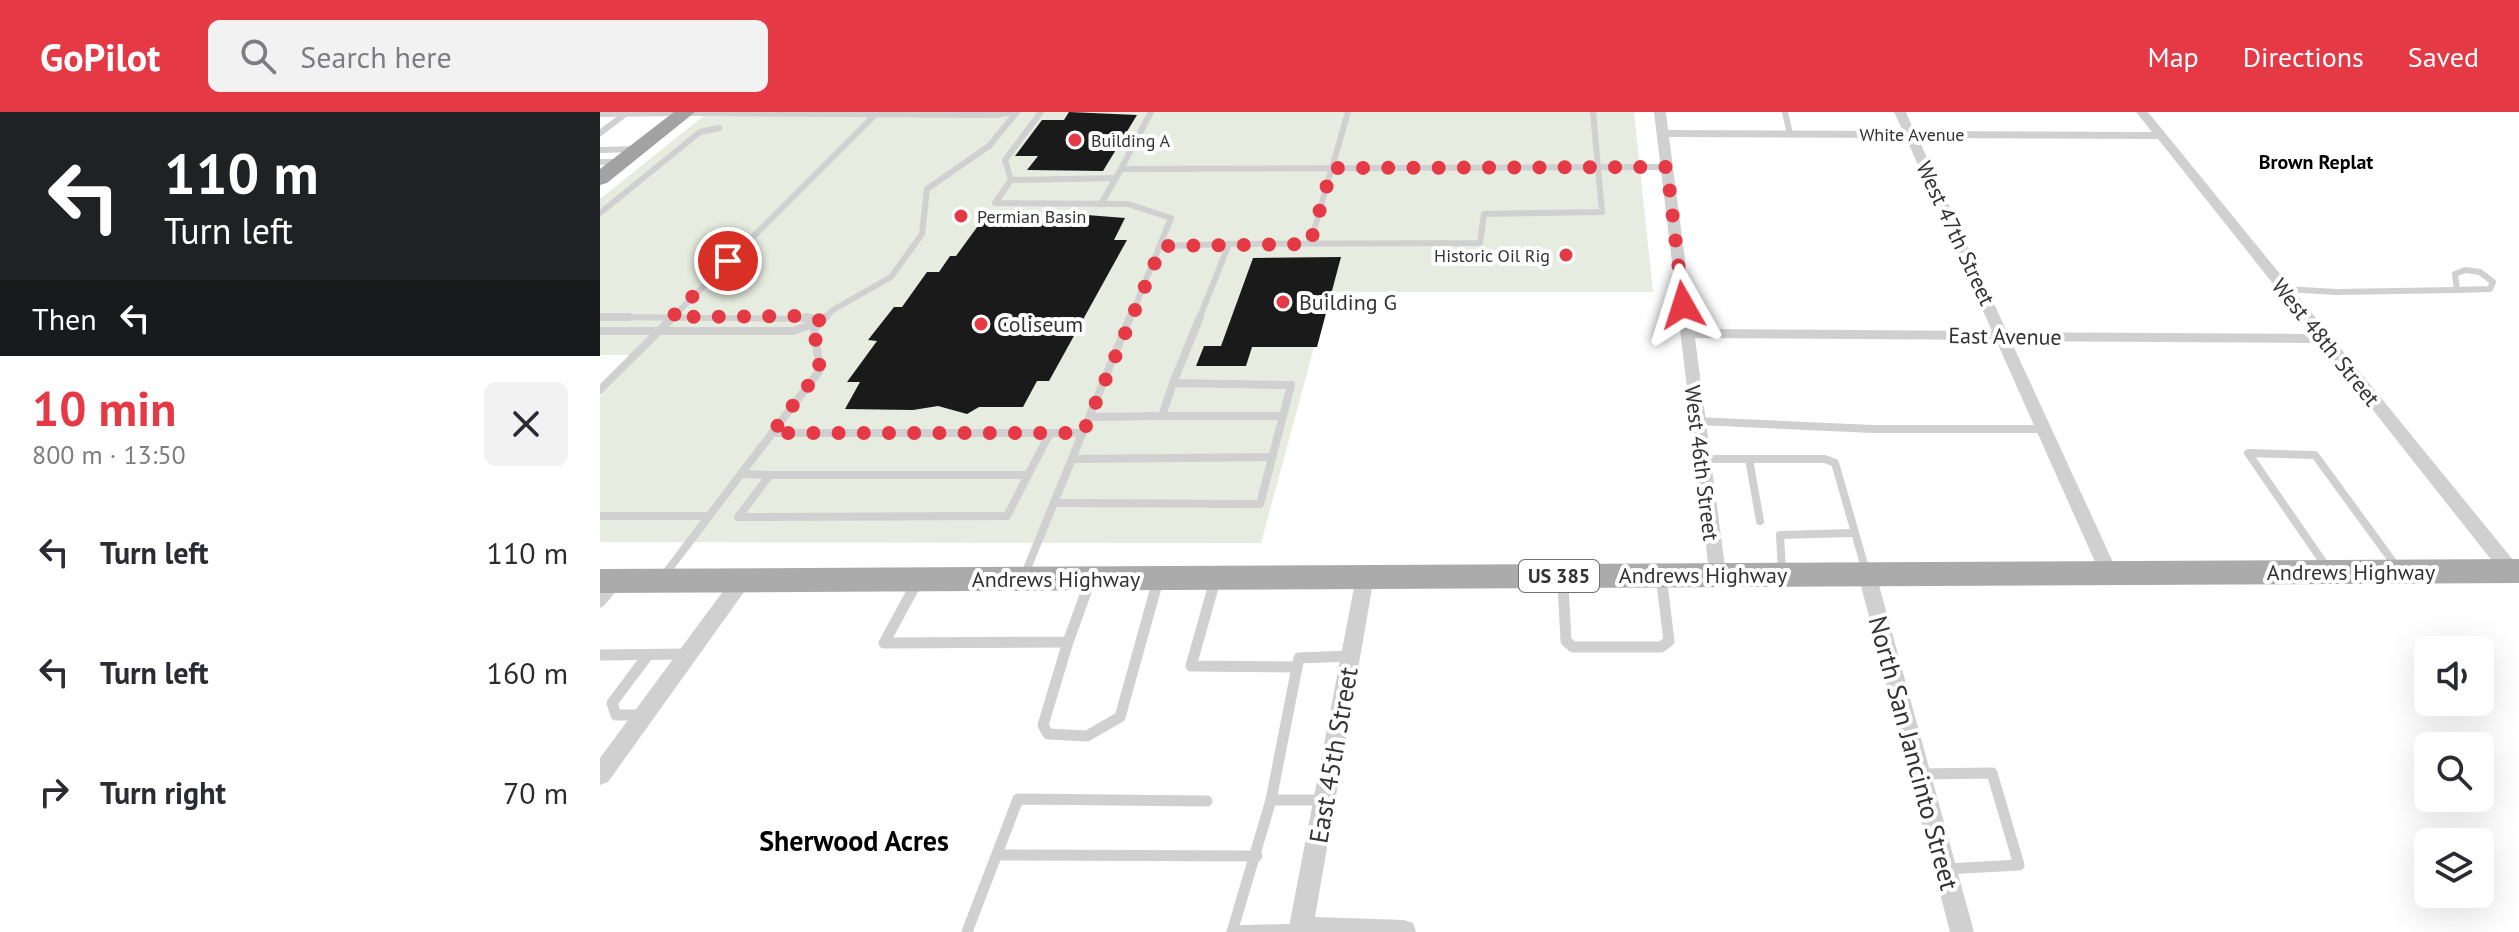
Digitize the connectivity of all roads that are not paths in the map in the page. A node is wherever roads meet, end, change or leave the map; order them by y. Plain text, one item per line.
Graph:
1 (686, 112) edge
2 (707, 112) edge
3 (1011, 112) edge
4 (1017, 112) edge
5 (1041, 112) edge
6 (1151, 112) edge
7 (1348, 112) edge
8 (1593, 112) edge
9 (1660, 112) edge
10 (1785, 112) edge
11 (1900, 112) edge
12 (2142, 112) edge
13 (600, 114) edge
14 (625, 114) junction
15 (877, 114) edge
16 (719, 128) dead end
17 (600, 133) edge
18 (1663, 133) junction
19 (1790, 134) junction
20 (1911, 134) junction
21 (2162, 136) junction
22 (638, 149) junction
23 (600, 150) edge
24 (600, 162) edge
25 (621, 162) junction
26 (1598, 167) junction
27 (1667, 167) junction
28 (1332, 168) junction
29 (1121, 169) junction
30 (1116, 178) junction
31 (600, 179) edge
32 (1011, 180) junction
33 (1101, 204) junction
34 (600, 213) edge
35 (1229, 244) junction
36 (1310, 244) junction
37 (1162, 246) junction
38 (2284, 289) junction
39 (2457, 290) junction
40 (600, 317) edge
41 (672, 317) junction
42 (822, 321) junction
43 (600, 331) edge
44 (656, 331) junction
45 (1686, 333) junction
46 (2003, 336) junction
47 (2324, 339) junction
48 (1173, 383) junction
49 (600, 390) edge
50 (1162, 416) junction
51 (1284, 416) junction
52 (1090, 417) junction
53 (1697, 421) junction
54 (2044, 429) junction
55 (772, 433) junction
56 (1050, 433) junction
57 (1083, 433) junction
58 (1272, 457) junction
59 (1073, 459) junction
60 (1702, 459) junction
61 (1749, 459) junction
62 (741, 474) junction
63 (770, 475) junction
64 (1029, 475) junction
65 (1054, 503) junction
66 (600, 516) edge
67 (709, 516) junction
68 (1760, 521) dead end
69 (1853, 533) junction
70 (2515, 571) edge
71 (2329, 572) junction
72 (2400, 572) junction
73 (2109, 573) junction
74 (1867, 574) junction
75 (1660, 575) junction
76 (1717, 575) junction
77 (1783, 575) junction
78 (1563, 576) junction
79 (1365, 577) junction
80 (1159, 578) junction
81 (1216, 578) junction
82 (918, 579) junction
83 (1022, 579) junction
84 (1091, 579) junction
85 (742, 580) junction
86 (660, 581) junction
87 (606, 588) edge
88 (1068, 642) junction
89 (688, 654) junction
90 (600, 655) edge
91 (648, 655) junction
92 (1350, 656) junction
93 (1297, 667) junction
94 (644, 715) junction
95 (1920, 774) junction
96 (600, 775) edge
97 (1271, 800) junction
98 (1325, 800) junction
99 (1207, 801) dead end
100 (997, 855) junction
101 (1257, 856) junction
102 (1946, 869) junction
103 (1300, 931) edge
104 (967, 932) edge
105 (1232, 932) edge
106 (1404, 932) edge
107 (1962, 932) edge

1 - 2 lane
1 - 14 street
1 - 22 highway
2 - 15 lane
3 - 15 lane
4 - 42 lane
5 - 32 lane
6 - 29 lane
7 - 28 lane
8 - 26 lane
9 - 18 street, West 46th Street
10 - 19 lane
11 - 20 street, West 47th Street
12 - 21 street, West 48th Street
13 - 14 street
14 - 17 lane
15 - 41 lane
16 - 34 lane
18 - 19 street, White Avenue
18 - 27 street, West 46th Street
19 - 20 street, White Avenue
20 - 21 street, White Avenue
20 - 46 street, West 47th Street
21 - 38 street, West 48th Street
22 - 23 lane
22 - 25 highway
24 - 25 lane
25 - 31 highway
26 - 27 lane
26 - 28 lane
26 - 36 lane
27 - 45 street, West 46th Street
28 - 29 lane
28 - 36 lane
29 - 30 lane
30 - 32 lane
30 - 33 lane
32 - 33 lane
33 - 37 lane
35 - 36 lane
35 - 37 lane
35 - 48 lane
37 - 52 lane
38 - 39 lane
38 - 47 street, West 48th Street
39 - 39 lane
40 - 41 lane
41 - 42 lane
41 - 44 lane
42 - 44 lane
42 - 55 lane
43 - 44 lane
44 - 49 lane
45 - 46 street, East Avenue
45 - 53 street, West 46th Street
46 - 47 street, East Avenue
46 - 54 street, West 47th Street
47 - 70 street, West 48th Street
48 - 50 lane
48 - 51 lane
50 - 51 lane
50 - 52 lane
51 - 58 lane
52 - 57 lane
53 - 54 lane
53 - 60 street, West 46th Street
54 - 73 street, West 47th Street
55 - 56 lane
55 - 62 lane
56 - 57 lane
56 - 64 lane
57 - 59 lane
58 - 59 lane
58 - 65 lane
59 - 65 lane
60 - 61 lane
60 - 76 street, West 46th Street
61 - 68 lane
61 - 69 lane
62 - 63 lane
62 - 67 lane
63 - 64 lane
63 - 64 lane
65 - 83 lane
66 - 67 lane
67 - 86 lane
69 - 74 lane
69 - 77 lane
70 - 72 main road, Andrews Highway / US 385
71 - 72 main road, Andrews Highway / US 385
71 - 72 lane
71 - 73 main road, Andrews Highway / US 385
73 - 74 main road, Andrews Highway / US 385
74 - 77 main road, Andrews Highway / US 385
74 - 95 street, North San Jancinto Street
75 - 76 main road, Andrews Highway / US 385
75 - 78 main road, Andrews Highway / US 385
75 - 78 lane
76 - 77 main road, Andrews Highway / US 385
78 - 79 main road, Andrews Highway / US 385
79 - 81 main road, Andrews Highway / US 385
79 - 92 street, East 45th Street
80 - 81 main road, Andrews Highway / US 385
80 - 84 main road, Andrews Highway / US 385
80 - 88 lane
81 - 93 lane
82 - 83 main road, Andrews Highway / US 385
82 - 85 main road, Andrews Highway / US 385
82 - 88 lane
83 - 84 main road, Andrews Highway / US 385
84 - 88 lane
85 - 86 main road, Andrews Highway / US 385
85 - 89 street
86 - 87 main road, Andrews Highway / US 385
89 - 91 lane
89 - 94 street
90 - 91 lane
91 - 94 lane
92 - 93 lane
92 - 98 street, East 45th Street
93 - 97 lane
94 - 96 street
95 - 102 street, North San Jancinto Street
95 - 102 lane
97 - 98 lane
97 - 101 lane
98 - 103 street, East 45th Street
99 - 100 lane
100 - 101 lane
100 - 104 lane
101 - 105 lane
102 - 107 street, North San Jancinto Street
103 - 105 lane
103 - 106 street

